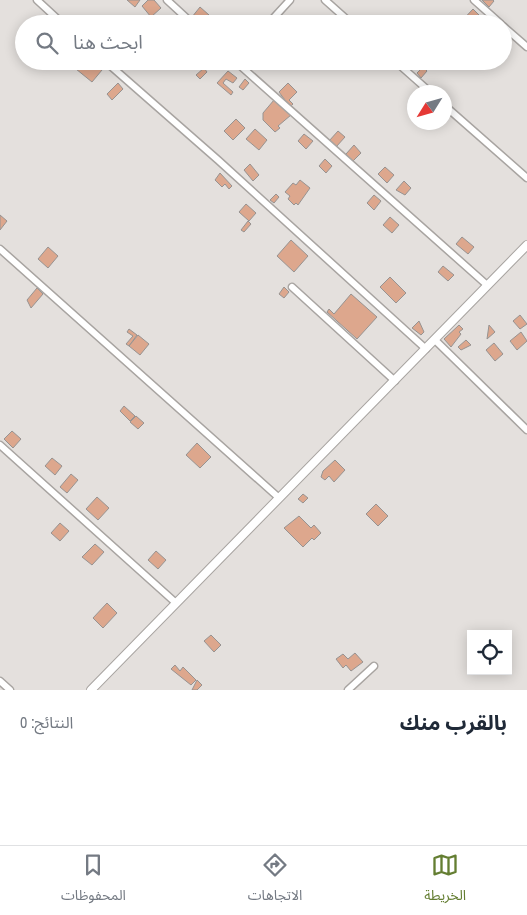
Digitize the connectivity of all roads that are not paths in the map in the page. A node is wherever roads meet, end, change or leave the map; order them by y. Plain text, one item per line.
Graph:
1 (37, 0) edge
2 (167, 0) edge
3 (290, 0) edge
4 (325, 0) edge
5 (474, 0) edge
6 (53, 15) edge
7 (183, 15) edge
8 (276, 15) edge
9 (342, 15) edge
10 (491, 15) edge
11 (512, 34) edge
12 (527, 47) edge
13 (115, 70) edge
14 (245, 70) edge
15 (405, 70) edge
16 (422, 85) edge
17 (452, 112) edge
18 (527, 178) edge
19 (527, 245) edge
20 (0, 249) edge
21 (292, 286) dead end
22 (488, 286) junction
23 (435, 340) junction
24 (426, 349) junction
25 (395, 380) junction
26 (527, 430) edge
27 (0, 445) edge
28 (278, 497) junction
29 (176, 602) junction
30 (374, 666) dead end
31 (0, 681) edge
32 (10, 690) edge
33 (91, 690) edge
34 (348, 690) edge

1 - 6 street
2 - 7 street
3 - 8 street
4 - 9 street
5 - 10 street
11 - 12 street
13 - 24 street
14 - 22 street
15 - 16 street
17 - 18 street
19 - 22 street
20 - 28 street
21 - 25 street
22 - 23 street
23 - 24 street
23 - 26 street
24 - 25 street
25 - 28 street
27 - 29 street
28 - 29 street
29 - 33 street
30 - 34 street
31 - 32 street

